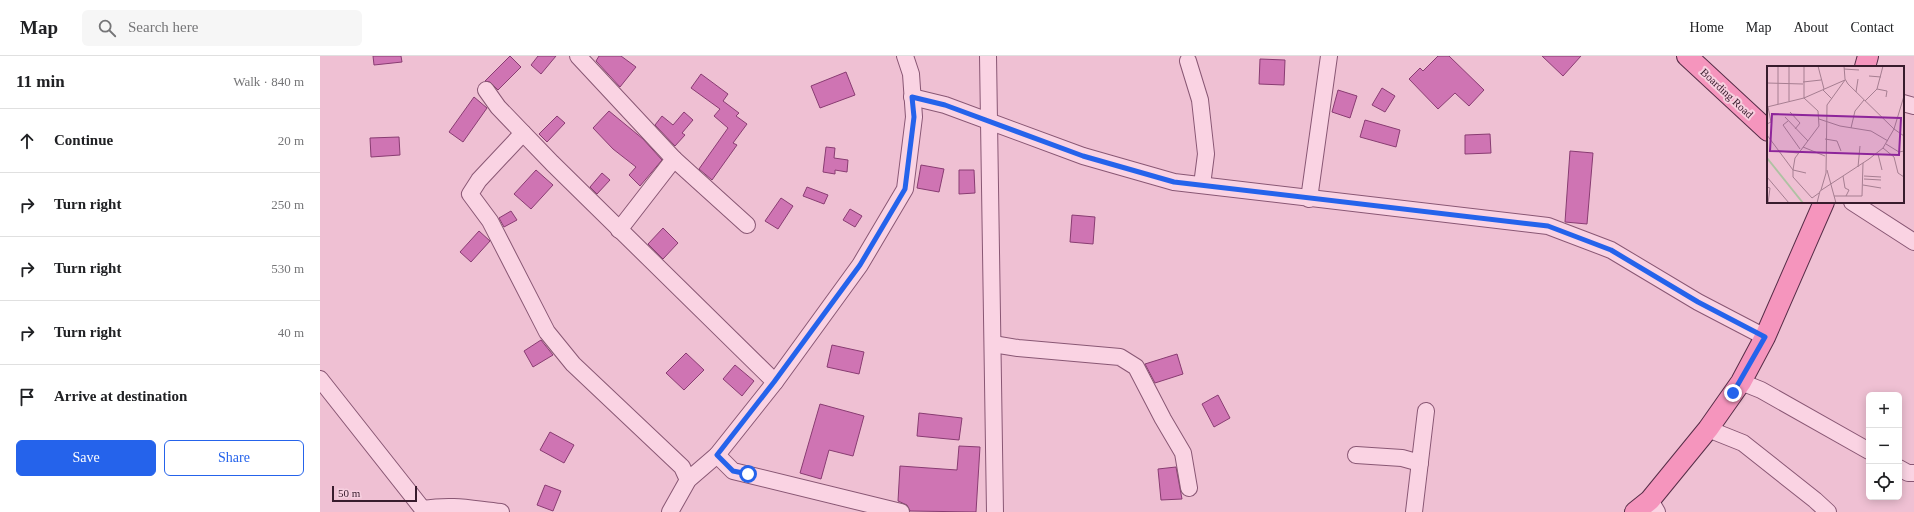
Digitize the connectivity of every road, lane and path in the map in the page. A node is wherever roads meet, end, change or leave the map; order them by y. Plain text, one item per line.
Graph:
1 (578, 56) edge
2 (905, 56) edge
3 (988, 56) edge
4 (1329, 56) edge
5 (1687, 56) edge
6 (1868, 56) edge
7 (1188, 61) dead end
8 (1865, 66) edge
9 (486, 90) dead end
10 (912, 97) junction
11 (1904, 103) edge
12 (1914, 106) edge
13 (990, 121) junction
14 (1767, 130) edge
15 (523, 133) junction
16 (674, 159) junction
17 (1202, 185) junction
18 (1309, 199) junction
19 (1824, 203) edge
20 (1854, 203) edge
21 (747, 225) dead end
22 (619, 230) junction
23 (1914, 242) edge
24 (1765, 337) junction
25 (993, 344) junction
26 (320, 379) edge
27 (774, 382) junction
28 (1741, 382) junction
29 (1426, 411) dead end
30 (1708, 429) junction
31 (1866, 449) edge
32 (717, 455) junction
33 (1356, 455) dead end
34 (1420, 463) junction
35 (1902, 470) edge
36 (1914, 473) edge
37 (688, 480) junction
38 (1189, 488) dead end
39 (1654, 506) edge
40 (424, 511) edge
41 (501, 512) edge
42 (670, 512) edge
43 (901, 512) edge
44 (995, 512) edge
45 (1414, 512) edge
46 (1635, 512) edge
47 (1828, 512) edge

1 - 16 street
2 - 10 street
3 - 13 street
4 - 18 street
5 - 14 main road, Boarding Road
6 - 8 main road
7 - 17 street
9 - 15 street
10 - 13 street
10 - 27 street
11 - 12 street
13 - 17 street
13 - 25 street
15 - 22 street
15 - 37 street
16 - 21 street
16 - 22 street
17 - 18 street
18 - 24 street
19 - 24 main road
20 - 23 street
22 - 27 street
24 - 28 main road
25 - 38 street
25 - 44 street
26 - 40 street
27 - 32 street
28 - 30 main road
28 - 31 street
29 - 34 street
30 - 39 main road
30 - 47 street
32 - 37 street
32 - 43 street
33 - 34 street
34 - 45 street
35 - 36 street
37 - 42 street
39 - 46 main road
40 - 41 street

